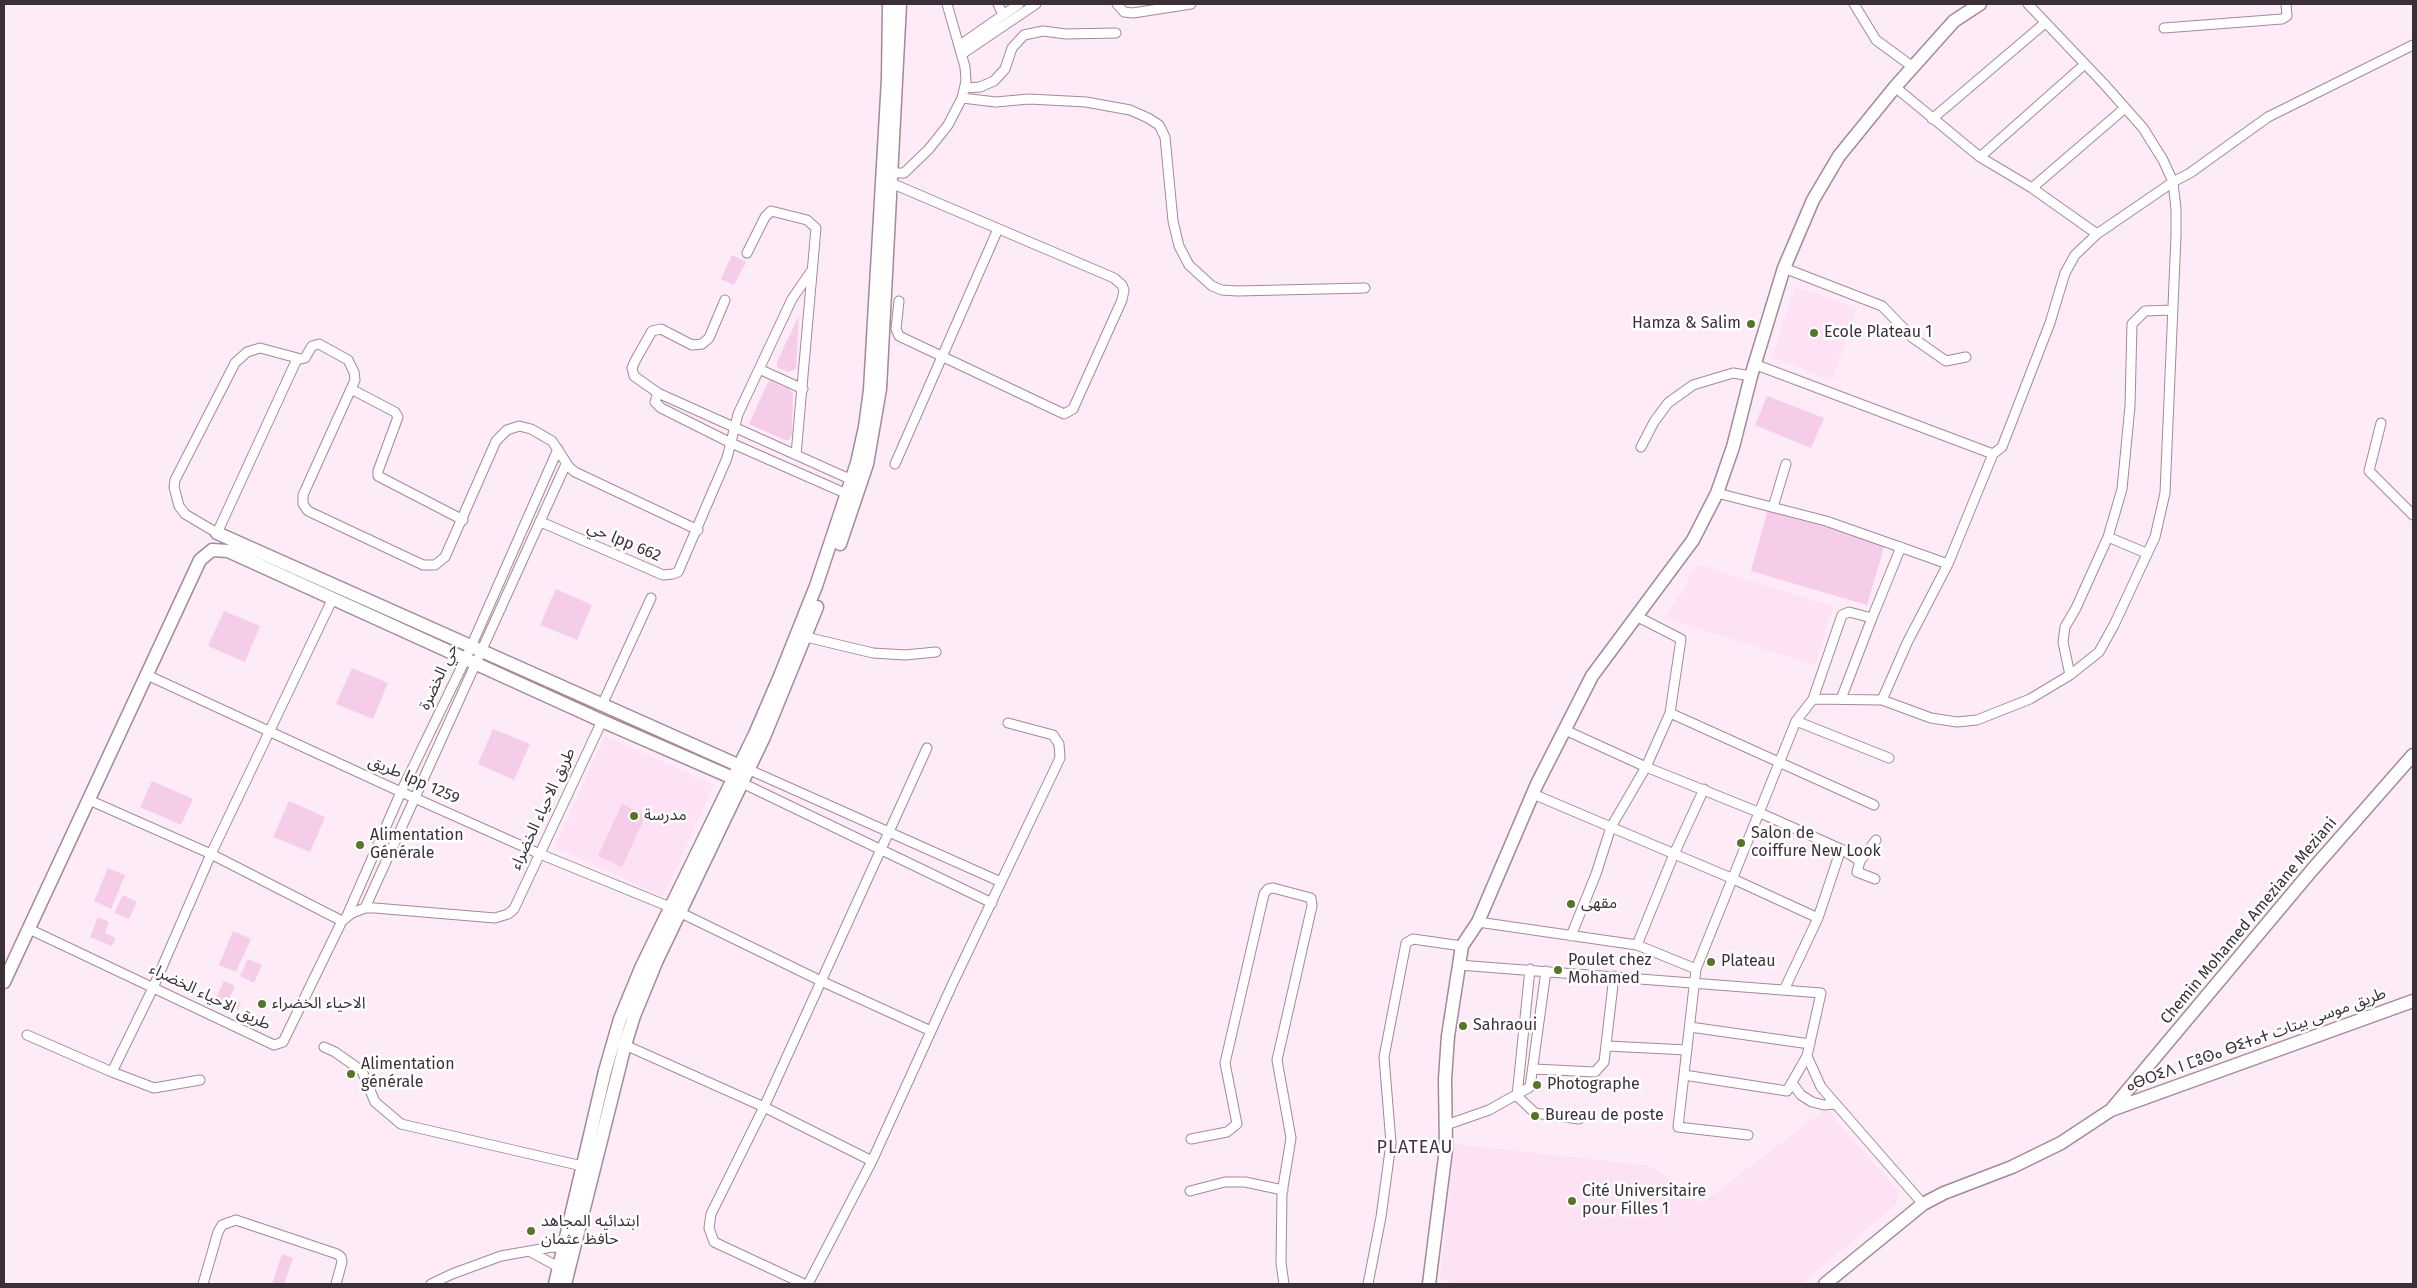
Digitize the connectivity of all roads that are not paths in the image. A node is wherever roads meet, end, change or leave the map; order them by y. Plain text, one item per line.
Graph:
1 (889, 4) edge
2 (900, 4) edge
3 (947, 4) edge
4 (998, 4) edge
5 (1019, 4) edge
6 (1036, 4) edge
7 (1116, 4) edge
8 (1191, 4) edge
9 (1854, 4) edge
10 (1980, 4) edge
11 (2028, 4) edge
12 (2286, 4) edge
13 (1003, 15) junction
14 (2045, 23) junction
15 (2164, 28) dead end
16 (1116, 33) dead end
17 (2413, 45) edge
18 (961, 50) junction
19 (2085, 64) junction
20 (1913, 67) junction
21 (1895, 87) junction
22 (965, 88) junction
23 (962, 98) junction
24 (2125, 108) junction
25 (1932, 119) junction
26 (1980, 158) junction
27 (891, 178) junction
28 (2173, 182) junction
29 (2032, 188) junction
30 (998, 229) junction
31 (2097, 234) junction
32 (746, 254) dead end
33 (1784, 268) junction
34 (812, 270) junction
35 (1365, 288) dead end
36 (725, 300) dead end
37 (899, 301) dead end
38 (2173, 310) junction
39 (942, 356) junction
40 (1966, 357) dead end
41 (297, 359) junction
42 (759, 369) junction
43 (1752, 370) junction
44 (351, 389) junction
45 (803, 389) junction
46 (658, 392) junction
47 (2381, 423) dead end
48 (735, 427) junction
49 (730, 444) junction
50 (1641, 447) dead end
51 (558, 449) junction
52 (1993, 454) junction
53 (796, 455) junction
54 (566, 464) junction
55 (895, 464) dead end
56 (1786, 464) dead end
57 (852, 480) junction
58 (1717, 493) junction
59 (847, 494) junction
60 (1773, 507) junction
61 (2413, 515) edge
62 (462, 520) junction
63 (541, 522) junction
64 (698, 530) junction
65 (218, 533) junction
66 (2108, 537) junction
67 (1900, 548) junction
68 (2146, 552) junction
69 (1948, 564) junction
70 (333, 598) junction
71 (651, 598) dead end
72 (1636, 616) junction
73 (1872, 618) junction
74 (806, 637) junction
75 (936, 652) dead end
76 (474, 655) junction
77 (147, 675) junction
78 (2070, 675) junction
79 (1813, 699) junction
80 (1840, 699) junction
81 (1882, 700) junction
82 (602, 705) junction
83 (1670, 713) junction
84 (602, 721) junction
85 (1796, 721) junction
86 (1008, 723) dead end
87 (1565, 730) junction
88 (270, 732) junction
89 (927, 748) dead end
90 (2413, 755) edge
91 (1890, 758) dead end
92 (1779, 762) junction
93 (1646, 767) junction
94 (744, 768) junction
95 (738, 781) junction
96 (1704, 789) junction
97 (401, 792) junction
98 (1533, 794) junction
99 (415, 798) junction
100 (89, 800) junction
101 (1874, 805) dead end
102 (1758, 812) junction
103 (1611, 827) junction
104 (888, 832) junction
105 (1876, 840) dead end
106 (880, 849) junction
107 (1841, 849) junction
108 (211, 854) junction
109 (540, 854) junction
110 (1674, 854) junction
111 (1860, 861) junction
112 (1731, 878) junction
113 (1875, 879) dead end
114 (1001, 882) junction
115 (992, 903) junction
116 (365, 908) junction
117 (675, 910) junction
118 (1818, 918) junction
119 (344, 919) junction
120 (1478, 922) junction
121 (29, 929) junction
122 (1571, 936) junction
123 (1637, 945) junction
124 (1462, 946) junction
125 (1459, 965) junction
126 (1530, 969) junction
127 (1696, 969) junction
128 (1546, 971) junction
129 (1614, 976) junction
130 (821, 981) junction
131 (4, 982) edge
132 (1695, 982) junction
133 (153, 988) junction
134 (1784, 990) junction
135 (2413, 1001) edge
136 (1690, 1027) junction
137 (931, 1031) junction
138 (27, 1035) dead end
139 (1810, 1044) junction
140 (624, 1045) junction
141 (1607, 1046) junction
142 (324, 1047) dead end
143 (1687, 1050) junction
144 (1807, 1056) junction
145 (1534, 1069) junction
146 (112, 1072) junction
147 (1684, 1075) junction
148 (200, 1080) dead end
149 (1792, 1083) junction
150 (1517, 1096) junction
151 (1834, 1104) junction
152 (764, 1108) junction
153 (2110, 1110) junction
154 (1579, 1119) dead end
155 (1446, 1125) junction
156 (1748, 1136) dead end
157 (1191, 1139) dead end
158 (872, 1161) junction
159 (582, 1166) junction
160 (1283, 1190) junction
161 (1190, 1191) dead end
162 (1923, 1204) junction
163 (568, 1248) junction
164 (529, 1252) junction
165 (564, 1270) junction
166 (202, 1284) edge
167 (336, 1284) edge
168 (431, 1284) edge
169 (555, 1284) edge
170 (565, 1284) edge
171 (804, 1284) edge
172 (808, 1284) edge
173 (1284, 1284) edge
174 (1368, 1284) edge
175 (1429, 1284) edge
176 (1825, 1284) edge

1 - 57 street
2 - 27 street
3 - 18 street
4 - 13 street
5 - 13 street
6 - 18 street
7 - 8 street
9 - 20 street
10 - 20 street
11 - 14 street
12 - 15 street
13 - 18 street
14 - 19 street
14 - 25 street
16 - 22 street
17 - 28 street
18 - 22 street
19 - 24 street
19 - 26 street
20 - 21 street
21 - 25 street
21 - 33 street
22 - 23 street
23 - 27 street
23 - 35 street
24 - 28 street
24 - 29 street
25 - 26 street
26 - 29 street
27 - 30 street
27 - 74 street
28 - 31 street
28 - 38 street
29 - 31 street
30 - 39 street
30 - 39 street
31 - 52 street
32 - 34 street
33 - 40 street
33 - 43 street
34 - 42 street, حي lpp 662
34 - 45 street
36 - 46 street
37 - 39 street
38 - 66 street
38 - 68 street
39 - 55 street
41 - 44 street
41 - 65 street
41 - 65 street
42 - 45 street
42 - 48 street, حي lpp 662
43 - 50 street
43 - 52 street
43 - 58 street
44 - 62 street
44 - 62 street
45 - 53 street
46 - 48 street
46 - 49 street
47 - 61 street
48 - 49 street, حي lpp 662
48 - 53 street
49 - 59 street
49 - 64 street, حي lpp 662
51 - 54 street
51 - 62 street
51 - 76 street, حي الخضرة
52 - 69 street
53 - 57 street
54 - 63 street
54 - 64 street
56 - 60 street
57 - 59 street
58 - 60 street
58 - 72 street
59 - 94 street
60 - 67 street
63 - 64 street, حي lpp 662
63 - 76 street
65 - 76 street
66 - 68 street
66 - 78 street
67 - 69 street
67 - 73 street
68 - 78 street
69 - 81 street
70 - 76 street
70 - 77 street
70 - 88 street
71 - 82 street
72 - 83 street
72 - 87 street
73 - 79 street
73 - 80 street
74 - 75 street
74 - 94 street
76 - 82 street
76 - 84 street
76 - 97 street, حي الخضرة
76 - 99 street
77 - 88 street, طريق lpp 1259
77 - 100 street
78 - 81 street
79 - 80 street
79 - 85 street
80 - 81 street
82 - 94 street
83 - 92 street
83 - 93 street
84 - 95 street
84 - 109 street, طريق الاحياء الخضراء
85 - 91 street
85 - 92 street
86 - 114 street
87 - 93 street
87 - 98 street
88 - 97 street, طريق lpp 1259
88 - 108 street
89 - 104 street
90 - 153 street, Chemin Mohamed Ameziane Meziani
92 - 101 street
92 - 102 street
93 - 96 street
93 - 103 street
94 - 95 street
94 - 104 street
95 - 106 street
95 - 117 street
96 - 102 street
96 - 110 street
97 - 99 street, طريق lpp 1259
97 - 119 street, حي الخضرة
98 - 103 street
98 - 120 street
99 - 109 street, طريق lpp 1259
99 - 116 street
100 - 108 street
100 - 121 street
102 - 107 street
102 - 112 street
103 - 110 street
103 - 122 street
104 - 106 street
104 - 114 street
105 - 111 street
106 - 115 street
106 - 130 street
107 - 111 street
107 - 118 street
108 - 119 street
108 - 133 street
109 - 116 street, طريق الاحياء الخضراء
109 - 117 street, طريق lpp 1259
110 - 112 street
110 - 123 street
111 - 113 street
112 - 118 street
112 - 127 street
114 - 115 street
115 - 137 street
116 - 119 street
117 - 130 street, طريق lpp 1259
117 - 140 street
117 - 159 street
118 - 134 street
119 - 133 street, طريق الاحياء الخضراء
120 - 122 street
120 - 124 street
121 - 131 street
121 - 133 street, طريق الاحياء الخضراء
122 - 123 street
123 - 127 street
124 - 125 street
124 - 174 street
125 - 126 street
125 - 155 street
126 - 128 street
126 - 150 street
127 - 132 street
128 - 129 street
128 - 145 street
129 - 132 street
129 - 141 street
130 - 137 street, طريق lpp 1259
130 - 152 street
132 - 134 street
132 - 136 street
133 - 146 street
134 - 139 street
135 - 153 street, ⴰⴱⵔⵉⴷ ⵏ ⵎⵓⵙⴰ ⴱⵉⵜⴰⵜ طريق موسى بيتات
136 - 139 street
136 - 143 street
137 - 158 street
138 - 146 street
139 - 144 street
140 - 152 street
140 - 163 street
141 - 143 street
141 - 145 street
142 - 159 street
143 - 147 street
144 - 149 street
144 - 151 street
145 - 150 street
146 - 148 street
147 - 149 street
147 - 156 street
149 - 151 street
150 - 154 street
150 - 155 street
151 - 162 street
152 - 158 street
152 - 171 street
153 - 162 street
155 - 175 street
157 - 160 street
158 - 172 street
159 - 163 street
160 - 161 street
160 - 173 street
162 - 176 street
163 - 164 street
163 - 165 street
164 - 165 street
164 - 168 street
165 - 169 street
165 - 170 street
166 - 167 street

